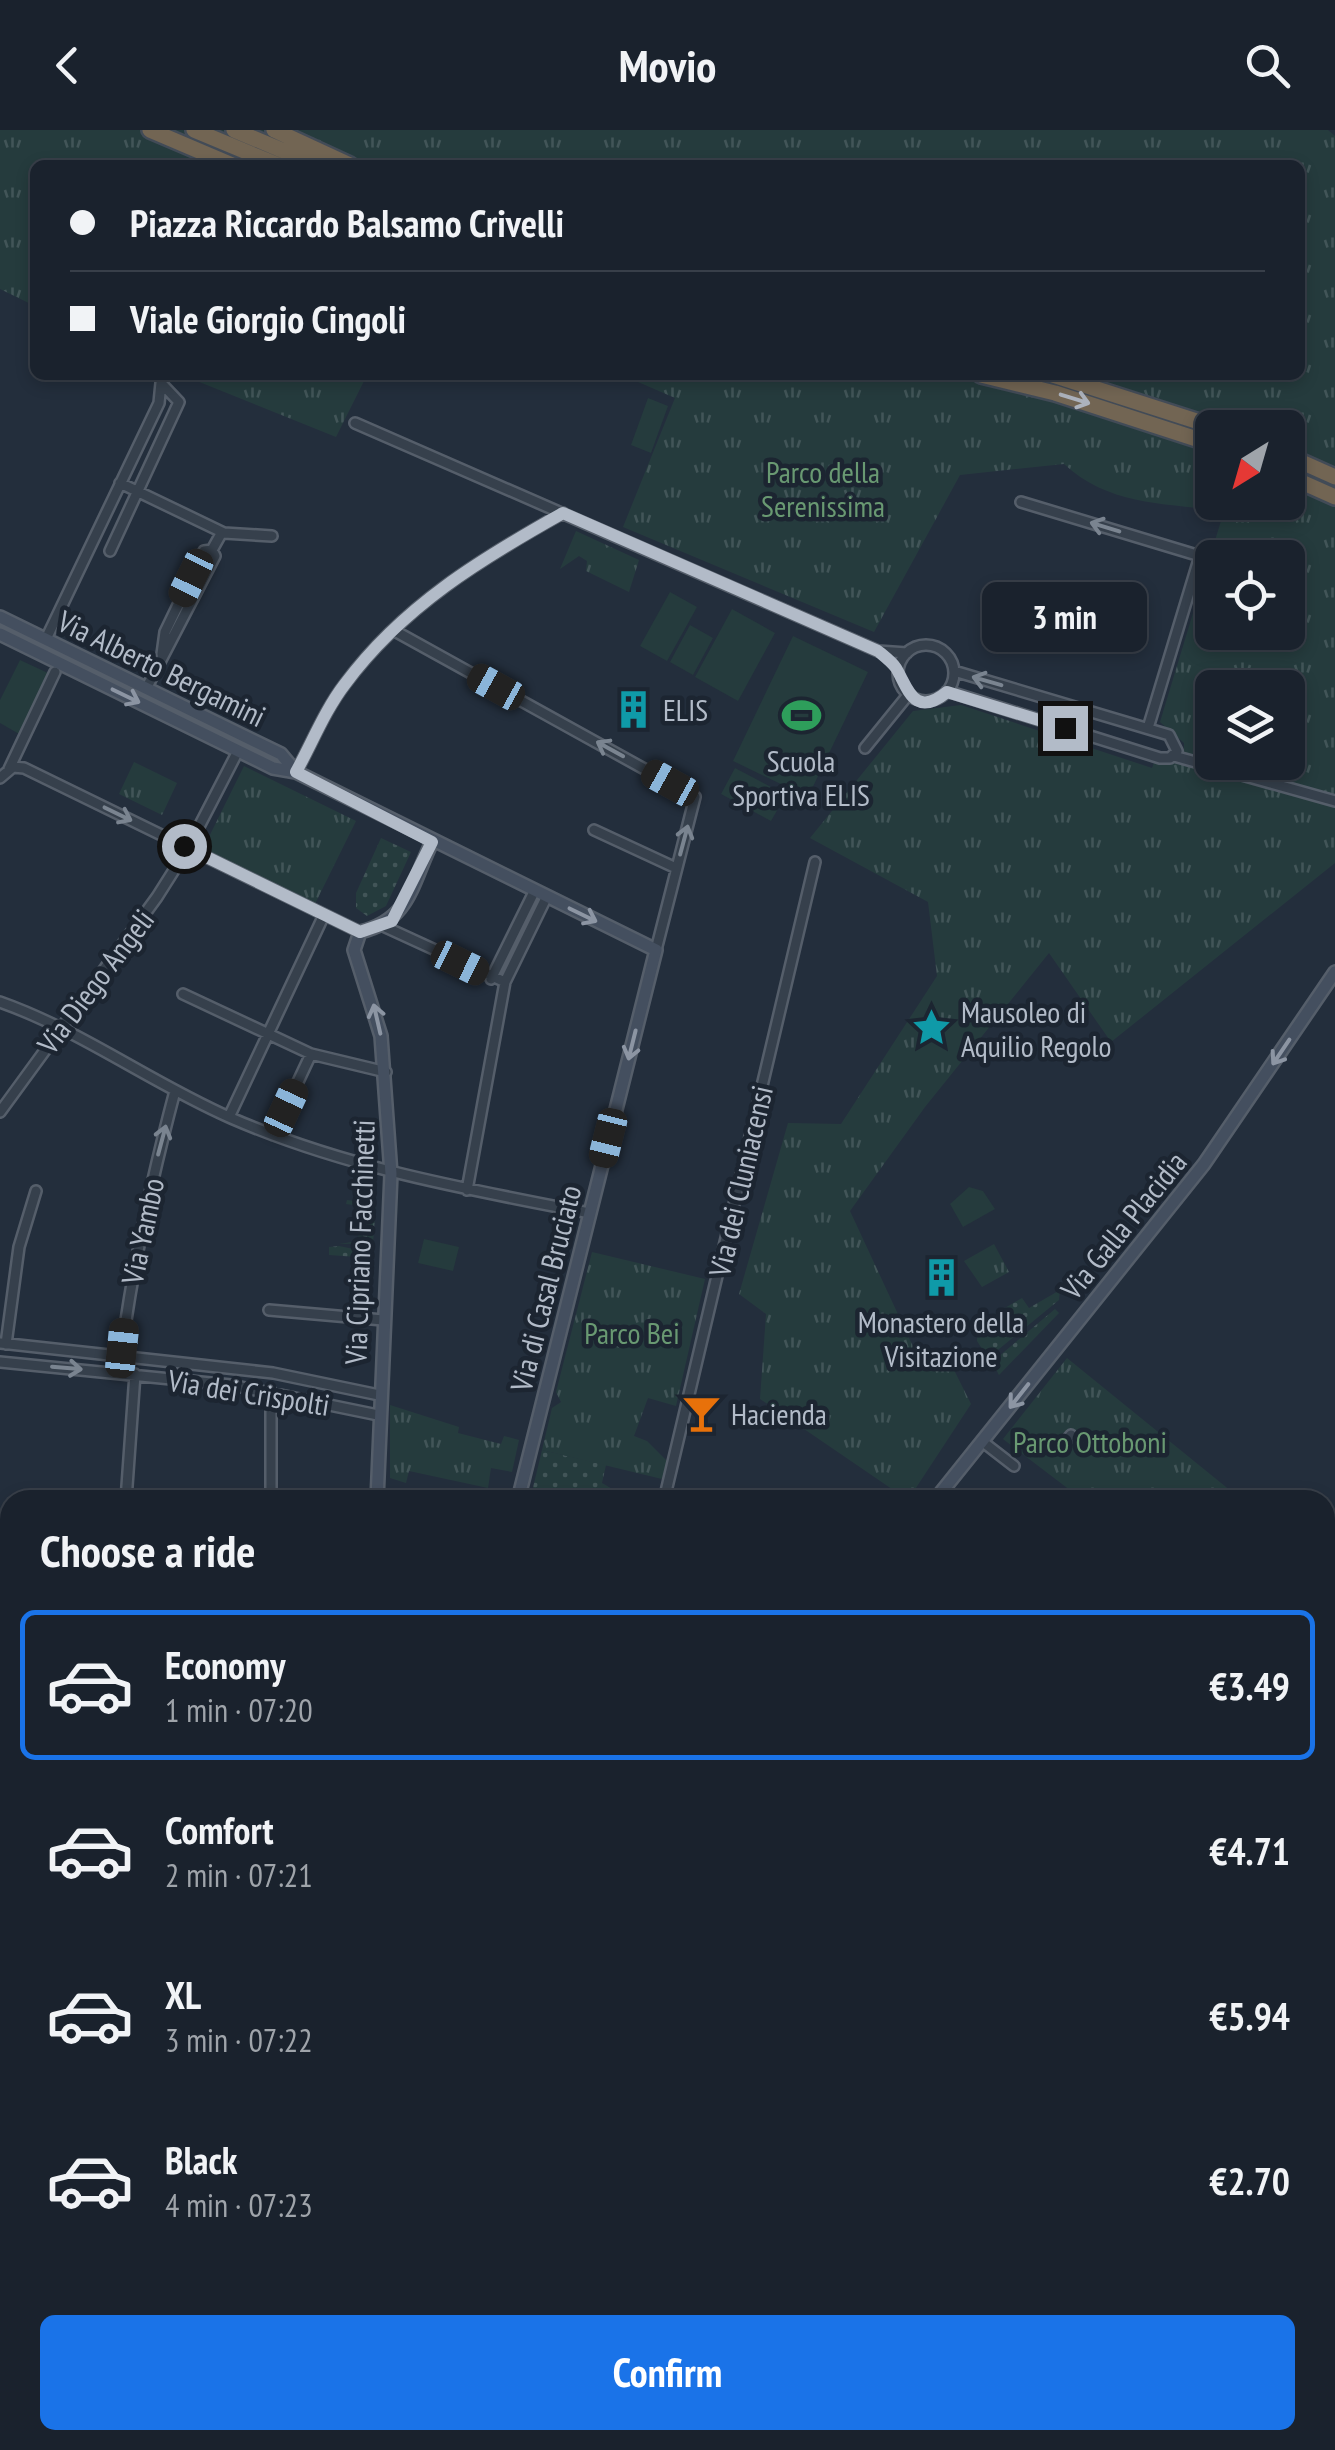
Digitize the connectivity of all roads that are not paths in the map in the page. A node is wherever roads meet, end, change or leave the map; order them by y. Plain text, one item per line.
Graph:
1 (150, 130) edge
2 (194, 130) edge
3 (234, 130) edge
4 (274, 130) edge
5 (220, 160) edge
6 (266, 160) edge
7 (304, 160) edge
8 (339, 160) edge
9 (1003, 380) edge
10 (1069, 380) edge
11 (1195, 421) edge
12 (355, 423) dead end
13 (1195, 438) edge
14 (1305, 464) edge
15 (1335, 477) edge
16 (120, 483) junction
17 (1305, 483) edge
18 (138, 491) junction
19 (1335, 496) edge
20 (1021, 502) dead end
21 (563, 513) junction
22 (222, 532) junction
23 (272, 536) dead end
24 (110, 550) dead end
25 (0, 617) edge
26 (393, 630) junction
27 (0, 634) edge
28 (46, 638) junction
29 (878, 651) junction
30 (907, 652) junction
31 (38, 653) junction
32 (898, 670) junction
33 (55, 672) dead end
34 (954, 672) junction
35 (146, 687) junction
36 (947, 692) junction
37 (908, 695) junction
38 (1045, 698) junction
39 (1039, 720) junction
40 (1148, 728) junction
41 (865, 748) dead end
42 (238, 751) junction
43 (1174, 756) junction
44 (9, 769) junction
45 (296, 772) junction
46 (0, 778) edge
47 (1335, 800) edge
48 (594, 830) dead end
49 (432, 842) junction
50 (188, 848) junction
51 (815, 862) dead end
52 (676, 868) junction
53 (540, 894) junction
54 (324, 916) junction
55 (384, 926) junction
56 (360, 932) junction
57 (656, 950) junction
58 (1335, 972) edge
59 (491, 978) junction
60 (505, 982) junction
61 (183, 994) dead end
62 (0, 1002) edge
63 (62, 1027) junction
64 (266, 1034) junction
65 (311, 1054) junction
66 (386, 1072) junction
67 (175, 1091) junction
68 (0, 1112) edge
69 (228, 1117) junction
70 (273, 1135) junction
71 (391, 1174) junction
72 (468, 1190) junction
73 (36, 1191) dead end
74 (589, 1213) junction
75 (269, 1310) dead end
76 (383, 1320) junction
77 (3, 1343) edge
78 (121, 1356) junction
79 (0, 1362) edge
80 (120, 1373) junction
81 (134, 1374) junction
82 (271, 1391) junction
83 (378, 1395) junction
84 (378, 1415) junction
85 (983, 1442) junction
86 (1014, 1466) dead end
87 (127, 1490) edge
88 (271, 1490) edge
89 (378, 1490) edge
90 (520, 1490) edge
91 (666, 1490) edge
92 (943, 1490) edge

1 - 5 highway
2 - 6 highway
3 - 7 highway
4 - 8 highway
9 -> 13 highway
10 - 11 highway
12 - 21 street
14 - 15 highway
16 - 18 street
16 - 18 street
16 - 28 street
17 - 19 highway
18 - 22 street
18 - 24 street
40 -> 20 street
21 - 26 street
21 - 29 street
22 - 23 street
22 - 35 street
25 - 28 street, Via Alberto Bergamini
26 - 45 street
52 -> 26 street, Via di Casal Bruciato
27 - 31 street, Via Alberto Bergamini
28 - 31 street
28 - 35 street, Via Alberto Bergamini
29 - 30 street
29 - 32 street
30 - 32 street
30 - 34 street
31 -> 42 street, Via Alberto Bergamini
32 - 37 street
33 - 44 street
34 - 36 street
38 -> 34 street
35 - 45 street, Via Alberto Bergamini
36 - 37 street
36 - 39 street
37 - 41 street
38 - 39 street
38 - 40 street
39 - 43 street
40 - 43 street
42 - 45 street, Via Alberto Bergamini
42 - 50 street, Via Diego Angeli
43 - 47 street
44 - 46 street
44 -> 50 street
45 - 49 street
48 - 52 street
49 - 53 street
49 - 55 street
50 - 54 street
50 - 63 street, Via Diego Angeli
51 - 91 street, Via dei Cluniacensi
52 - 57 street, Via di Casal Bruciato
53 -> 57 street
53 - 59 street
53 - 60 street
54 - 56 street
54 - 64 street
55 - 56 street
55 - 59 street
66 -> 56 street, Via Cipriano Facchinetti
57 -> 74 street, Via di Casal Bruciato
58 -> 85 street, Via Galla Placidia
59 - 60 street
60 - 72 street
61 - 64 street
62 - 63 street
63 - 67 street
63 - 68 street, Via Diego Angeli
64 - 65 street
64 - 69 street
65 - 66 street
65 - 70 street
66 - 71 street, Via Cipriano Facchinetti
67 - 69 street
78 -> 67 street, Via Yambo
69 - 70 street
70 - 71 street
71 - 72 street
71 - 76 street, Via Cipriano Facchinetti
72 - 74 street
73 - 77 street
74 - 90 street, Via di Casal Bruciato
75 - 76 street
76 - 83 street, Via Cipriano Facchinetti
77 - 78 street, Via dei Crispolti
78 - 80 street, Via Yambo
78 - 83 street, Via dei Crispolti
79 -> 80 street, Via dei Crispolti
80 - 81 street, Via dei Crispolti
81 - 82 street, Via dei Crispolti
81 - 87 street
82 - 84 street, Via dei Crispolti
82 - 88 street
83 - 84 street, Via Cipriano Facchinetti
84 - 89 street, Via Cipriano Facchinetti
85 - 86 street
85 - 92 street, Via Galla Placidia

